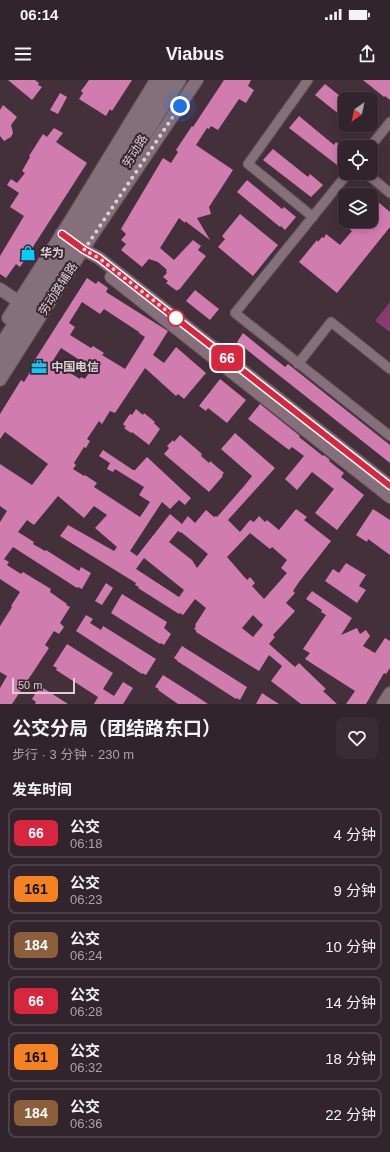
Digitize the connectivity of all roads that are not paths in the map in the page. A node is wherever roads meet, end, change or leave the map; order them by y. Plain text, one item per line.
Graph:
1 (156, 80) edge
2 (168, 80) edge
3 (180, 80) edge
4 (197, 80) edge
5 (308, 80) edge
6 (390, 122) edge
7 (376, 140) edge
8 (342, 180) edge
9 (374, 180) edge
10 (390, 193) edge
11 (313, 217) junction
12 (73, 242) junction
13 (0, 290) edge
14 (30, 309) junction
15 (0, 331) edge
16 (0, 346) edge
17 (0, 364) edge
18 (298, 364) junction
19 (390, 369) edge
20 (0, 380) edge
21 (390, 436) edge
22 (390, 486) edge
23 (390, 497) edge
24 (390, 693) edge
25 (383, 704) edge

1 - 12 street, 劳动路辅路
2 - 12 street, 劳动路
3 - 12 street, 劳动路
4 - 12 street, 劳动路辅路
5 - 11 street
6 - 7 street
8 - 11 street
9 - 10 street
11 - 18 street
12 - 14 street, 劳动路
12 - 14 street, 劳动路辅路
12 - 22 street
12 - 23 street
13 - 14 street
14 - 15 street, 劳动路辅路
14 - 16 street, 劳动路
14 - 17 street, 劳动路
14 - 20 street, 劳动路辅路
18 - 19 street
18 - 21 street
24 - 25 street

